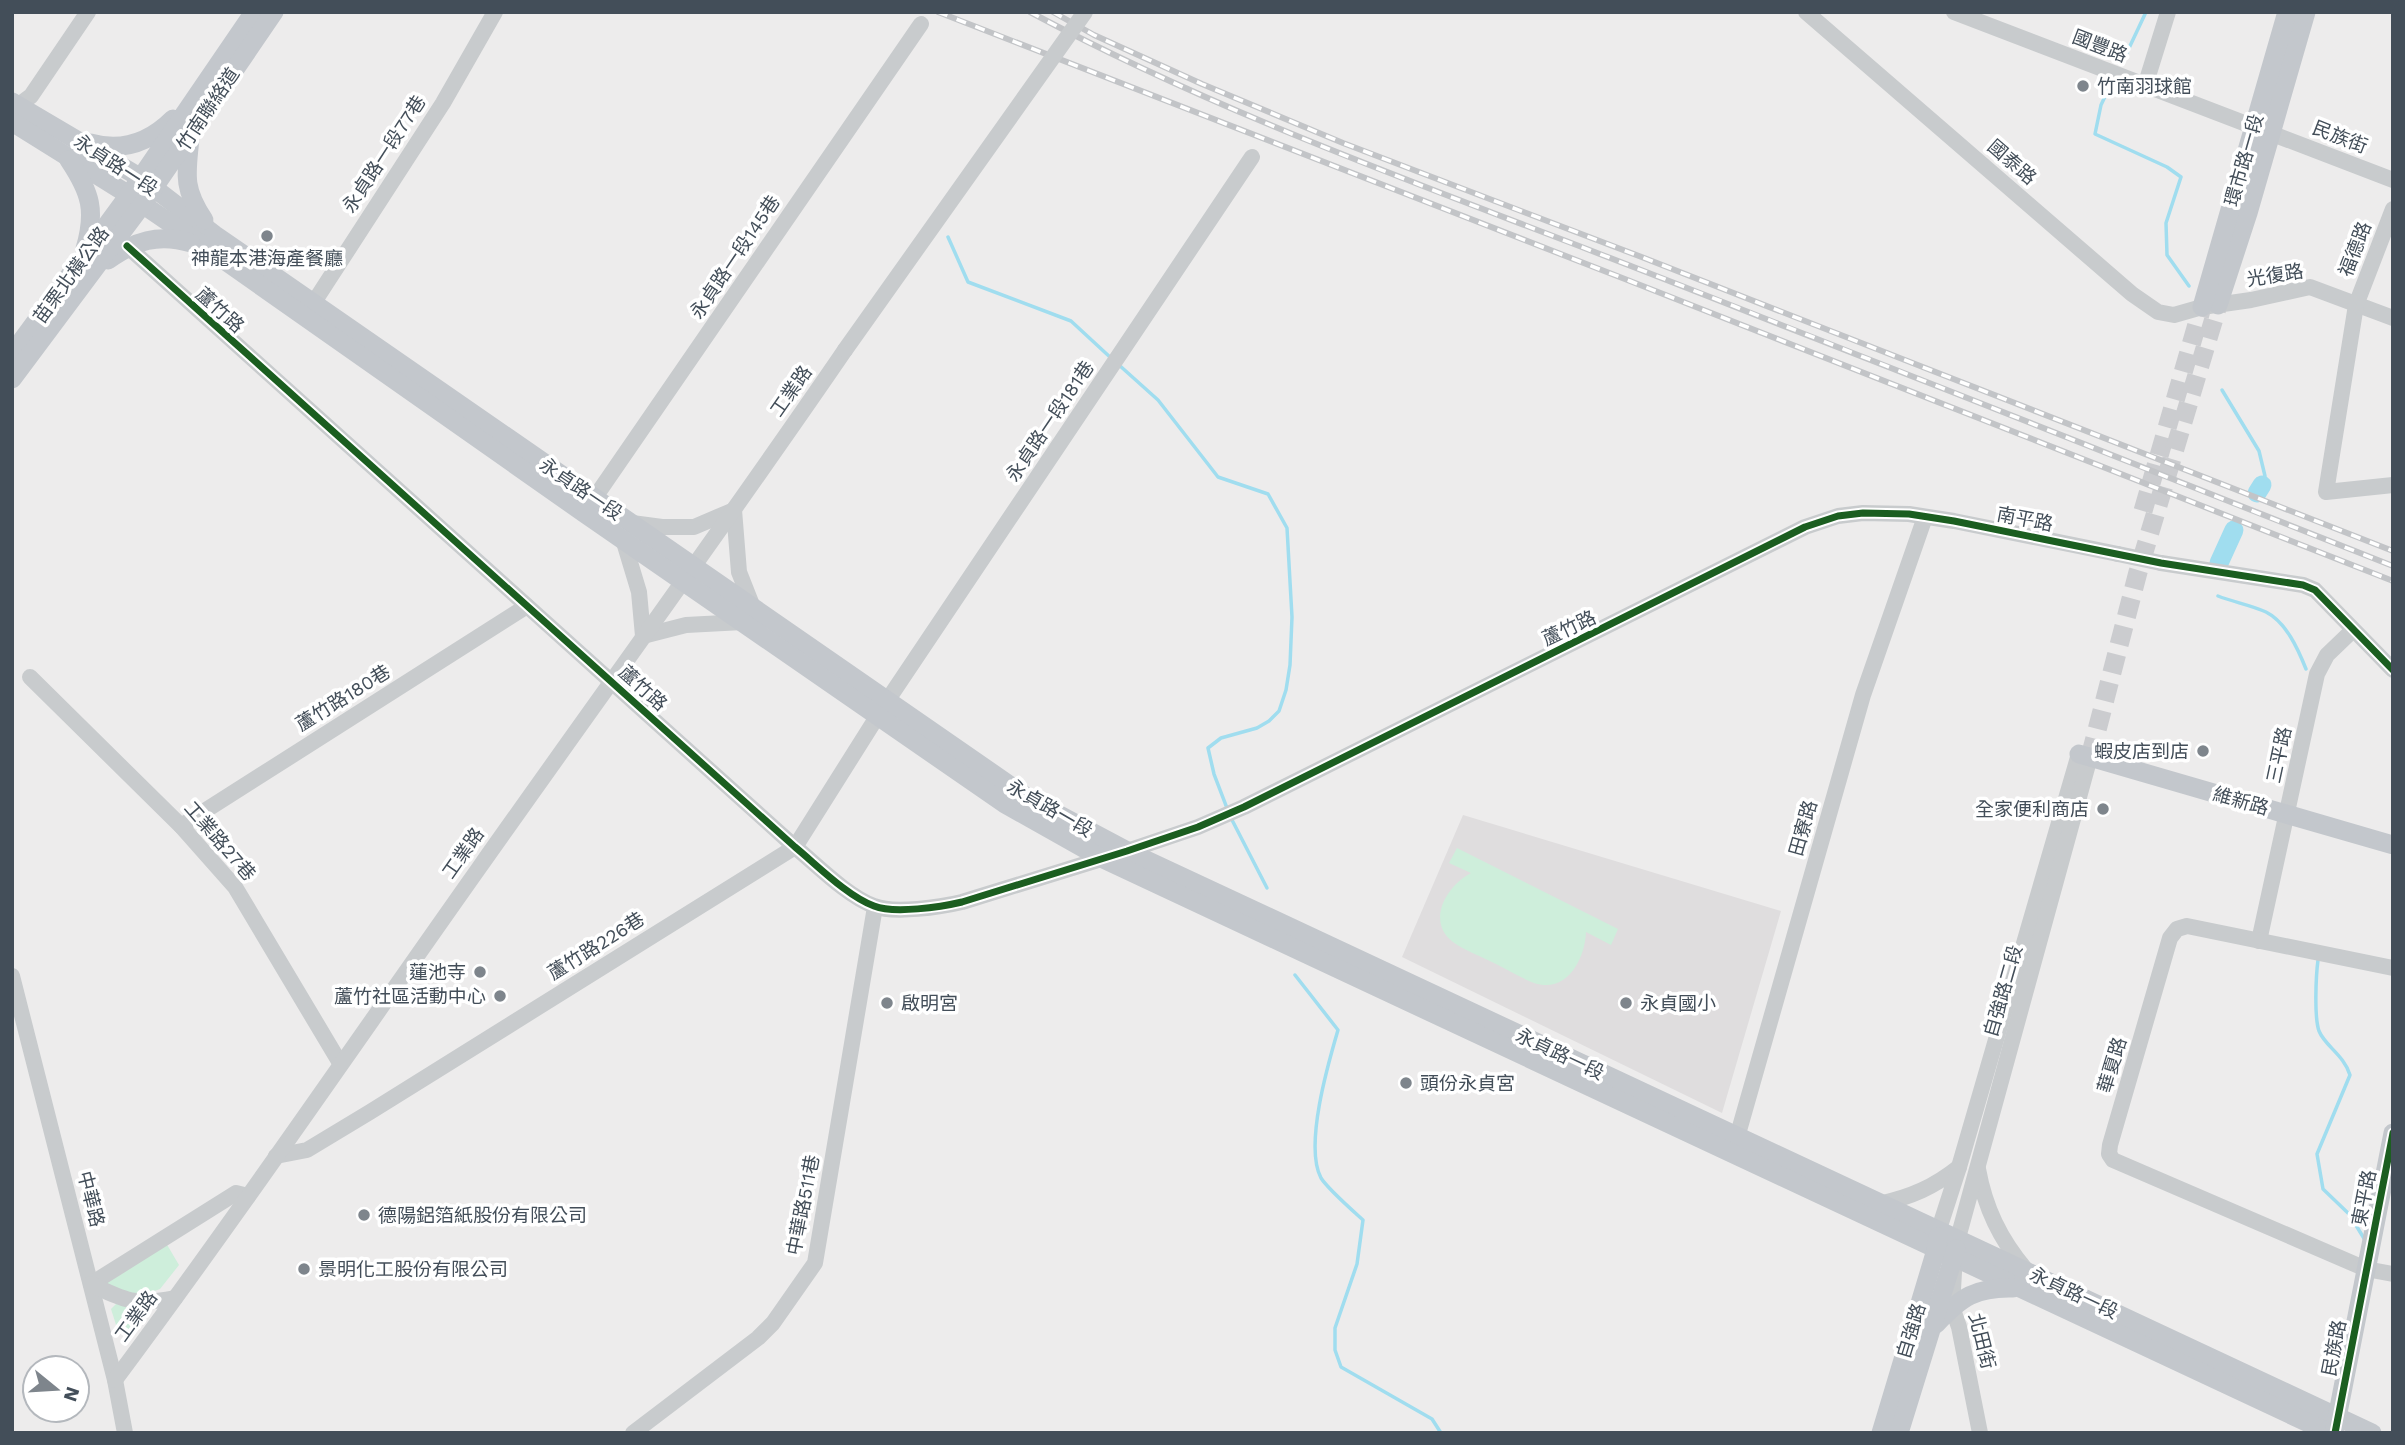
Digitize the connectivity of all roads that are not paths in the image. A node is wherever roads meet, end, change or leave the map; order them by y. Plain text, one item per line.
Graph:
1 (88, 12) edge
2 (254, 12) edge
3 (274, 12) edge
4 (495, 12) edge
5 (1085, 12) edge
6 (1806, 12) edge
7 (1954, 12) edge
8 (2168, 12) edge
9 (2287, 12) edge
10 (2306, 12) edge
11 (921, 24) dead end
12 (2145, 86) junction
13 (199, 93) junction
14 (14, 108) edge
15 (2262, 129) junction
16 (191, 133) junction
17 (71, 146) junction
18 (1252, 157) dead end
19 (2393, 180) edge
20 (147, 183) junction
21 (135, 200) junction
22 (2393, 209) edge
23 (211, 241) junction
24 (127, 246) junction
25 (89, 264) junction
26 (2356, 305) junction
27 (2210, 306) junction
28 (309, 309) junction
29 (2393, 318) edge
30 (12, 354) edge
31 (12, 379) edge
32 (2393, 485) edge
33 (589, 506) junction
34 (734, 510) junction
35 (1925, 517) junction
36 (627, 531) junction
37 (689, 574) junction
38 (527, 606) junction
39 (749, 616) junction
40 (2353, 630) junction
41 (643, 636) junction
42 (2393, 670) edge
43 (30, 677) dead end
44 (611, 680) junction
45 (882, 708) junction
46 (2085, 755) junction
47 (2288, 815) junction
48 (181, 826) junction
49 (2393, 845) edge
50 (795, 847) junction
51 (1127, 851) junction
52 (1101, 858) junction
53 (875, 907) junction
54 (2259, 941) junction
55 (2393, 968) edge
56 (12, 976) edge
57 (340, 1063) junction
58 (1582, 1073) junction
59 (2393, 1133) edge
60 (1735, 1145) junction
61 (276, 1156) junction
62 (1977, 1164) junction
63 (1959, 1167) junction
64 (248, 1196) junction
65 (1880, 1204) junction
66 (1939, 1228) junction
67 (1958, 1238) junction
68 (1936, 1250) junction
69 (1955, 1259) junction
70 (2379, 1264) edge
71 (2023, 1280) junction
72 (91, 1284) junction
73 (175, 1298) junction
74 (1952, 1307) junction
75 (1930, 1329) junction
76 (115, 1380) junction
77 (2334, 1427) edge
78 (125, 1433) edge
79 (633, 1433) edge
80 (1881, 1433) edge
81 (1899, 1433) edge
82 (1980, 1433) edge
83 (2372, 1433) edge

1 - 14 street
2 - 13 main road, 竹南聯絡道
3 - 16 main road, 竹南聯絡道
4 - 28 street, 永貞路一段77巷
5 - 34 street, 工業路, bridge
6 - 27 street, 國泰路
7 - 12 street, 國豐路
8 - 12 street
9 - 15 main road, 環市路一段
10 - 15 main road, 環市路一段
11 - 33 street, 永貞路一段145巷
12 - 15 street, 國豐路
13 - 17 main road
13 - 20 main road, 竹南聯絡道
14 - 17 main road, 永貞路一段
15 - 19 street, 民族街
15 - 27 main road, 環市路一段
16 - 20 main road, 竹南聯絡道
16 - 23 main road
17 - 20 main road, 永貞路一段
17 - 21 main road, 永貞路一段
17 - 25 main road
18 - 45 street, 永貞路一段181巷
20 - 21 main road, 竹南聯絡道
20 - 23 main road, 永貞路一段
21 - 23 main road, 永貞路一段
21 - 25 main road, 苗栗北橫公路
22 - 26 street, 福德路
23 - 24 main road
23 - 28 main road, 永貞路一段
24 - 25 main road
24 - 38 street, 蘆竹路
25 - 30 main road, 苗栗北橫公路
25 - 31 main road, 苗栗北橫公路
26 - 27 street, 光復路
26 - 29 street, 光復路
26 - 32 street, 福德路
28 - 33 main road, 永貞路一段
33 - 36 main road, 永貞路一段
34 - 36 street
34 - 37 street, 工業路
34 - 39 street
35 - 40 street, 南平路, bridge
35 - 51 street, 蘆竹路
35 - 60 street, 田寮路
36 - 37 main road, 永貞路一段
36 - 41 street
37 - 39 main road, 永貞路一段
37 - 41 street, 工業路
38 - 44 street, 蘆竹路
38 - 48 street, 蘆竹路180巷
39 - 41 street
39 - 45 main road, 永貞路一段
40 - 42 street
40 - 47 street, 三平路
41 - 44 street, 工業路
43 - 48 street, 工業路27巷
44 - 50 street, 蘆竹路
44 - 57 street, 工業路
45 - 50 street, 蘆竹路226巷
45 - 51 main road, 永貞路一段
45 - 52 main road, 永貞路一段
46 - 47 main road, 維新路
46 - 62 street, 自強路二段
46 - 63 street, 自強路二段
47 - 49 main road, 維新路
47 - 54 street, 三平路
48 - 57 street, 工業路27巷
50 - 53 street, 蘆竹路
50 - 61 street, 蘆竹路226巷
51 - 52 street
51 - 58 main road, 永貞路一段
52 - 53 street
52 - 58 main road, 永貞路一段
53 - 79 street, 中華路511巷
54 - 55 street, 華夏路
54 - 70 street, 華夏路
56 - 72 street, 中華路
57 - 61 street, 工業路
58 - 60 main road, 永貞路一段
59 - 70 main road, 東平路
60 - 65 main road, 永貞路一段
60 - 68 main road, 永貞路一段
61 - 64 street, 工業路
62 - 67 street, 自強路二段
62 - 71 street
63 - 65 street
63 - 66 street, 自強路二段
64 - 72 street
64 - 73 street, 工業路
65 - 66 main road, 永貞路一段
66 - 67 main road, 永貞路一段
66 - 68 main road, 自強路
67 - 69 main road, 自強路
67 - 71 main road, 永貞路一段
68 - 69 main road, 永貞路一段
68 - 80 main road, 自強路
69 - 71 main road, 永貞路一段
69 - 74 street, 北田街
69 - 75 main road, 自強路
70 - 77 main road, 民族路
71 - 74 main road
71 - 77 main road, 永貞路一段
72 - 73 street
72 - 76 street, 中華路
73 - 76 street, 工業路
74 - 75 main road
74 - 82 street, 北田街
75 - 81 main road, 自強路
76 - 78 street, 中華路
77 - 83 main road, 永貞路一段

